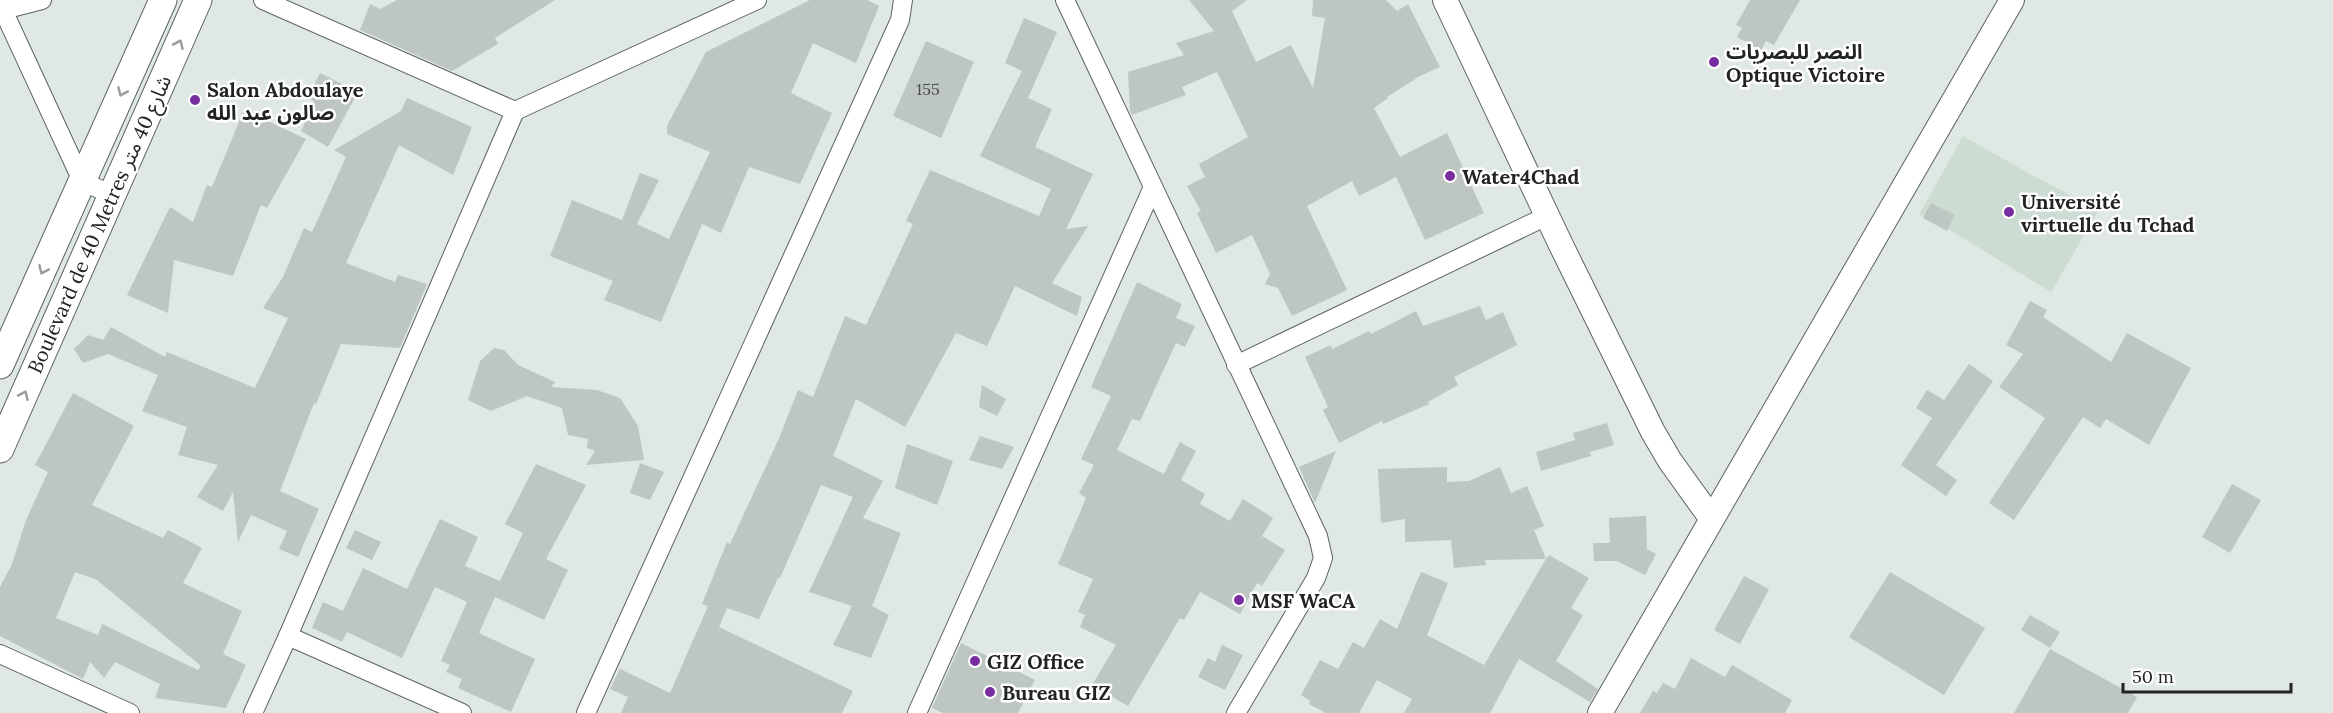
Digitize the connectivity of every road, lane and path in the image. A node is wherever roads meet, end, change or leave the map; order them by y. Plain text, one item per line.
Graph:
1 (42, 0) edge
2 (163, 0) edge
3 (198, 0) edge
4 (262, 0) edge
5 (757, 0) edge
6 (903, 0) edge
7 (1065, 0) edge
8 (1445, 0) edge
9 (2012, 0) edge
10 (1, 8) edge
11 (515, 111) junction
12 (82, 181) junction
13 (1153, 187) junction
14 (112, 195) junction
15 (1547, 216) junction
16 (0, 365) edge
17 (1236, 365) junction
18 (0, 449) edge
19 (1711, 518) junction
20 (288, 636) junction
21 (0, 654) edge
22 (130, 713) edge
23 (253, 713) edge
24 (462, 713) edge
25 (586, 713) edge
26 (917, 713) edge
27 (1236, 713) edge
28 (1600, 713) edge

1 - 10 street
2 -> 12 main road, Boulevard de 40 Metres شارع 40 متر
14 -> 3 main road, Boulevard de 40 Metres شارع 40 متر
4 - 11 street
5 - 11 street
6 - 25 street
7 - 13 street
8 - 15 street
9 - 19 street
10 - 12 street
11 - 20 street
12 - 14 street
12 -> 16 main road, Boulevard de 40 Metres شارع 40 متر
13 - 17 street
13 - 26 street
18 -> 14 main road, Boulevard de 40 Metres شارع 40 متر
15 - 17 street
15 - 19 street
17 - 27 street
19 - 28 street
20 - 23 street
20 - 24 street
21 - 22 street

